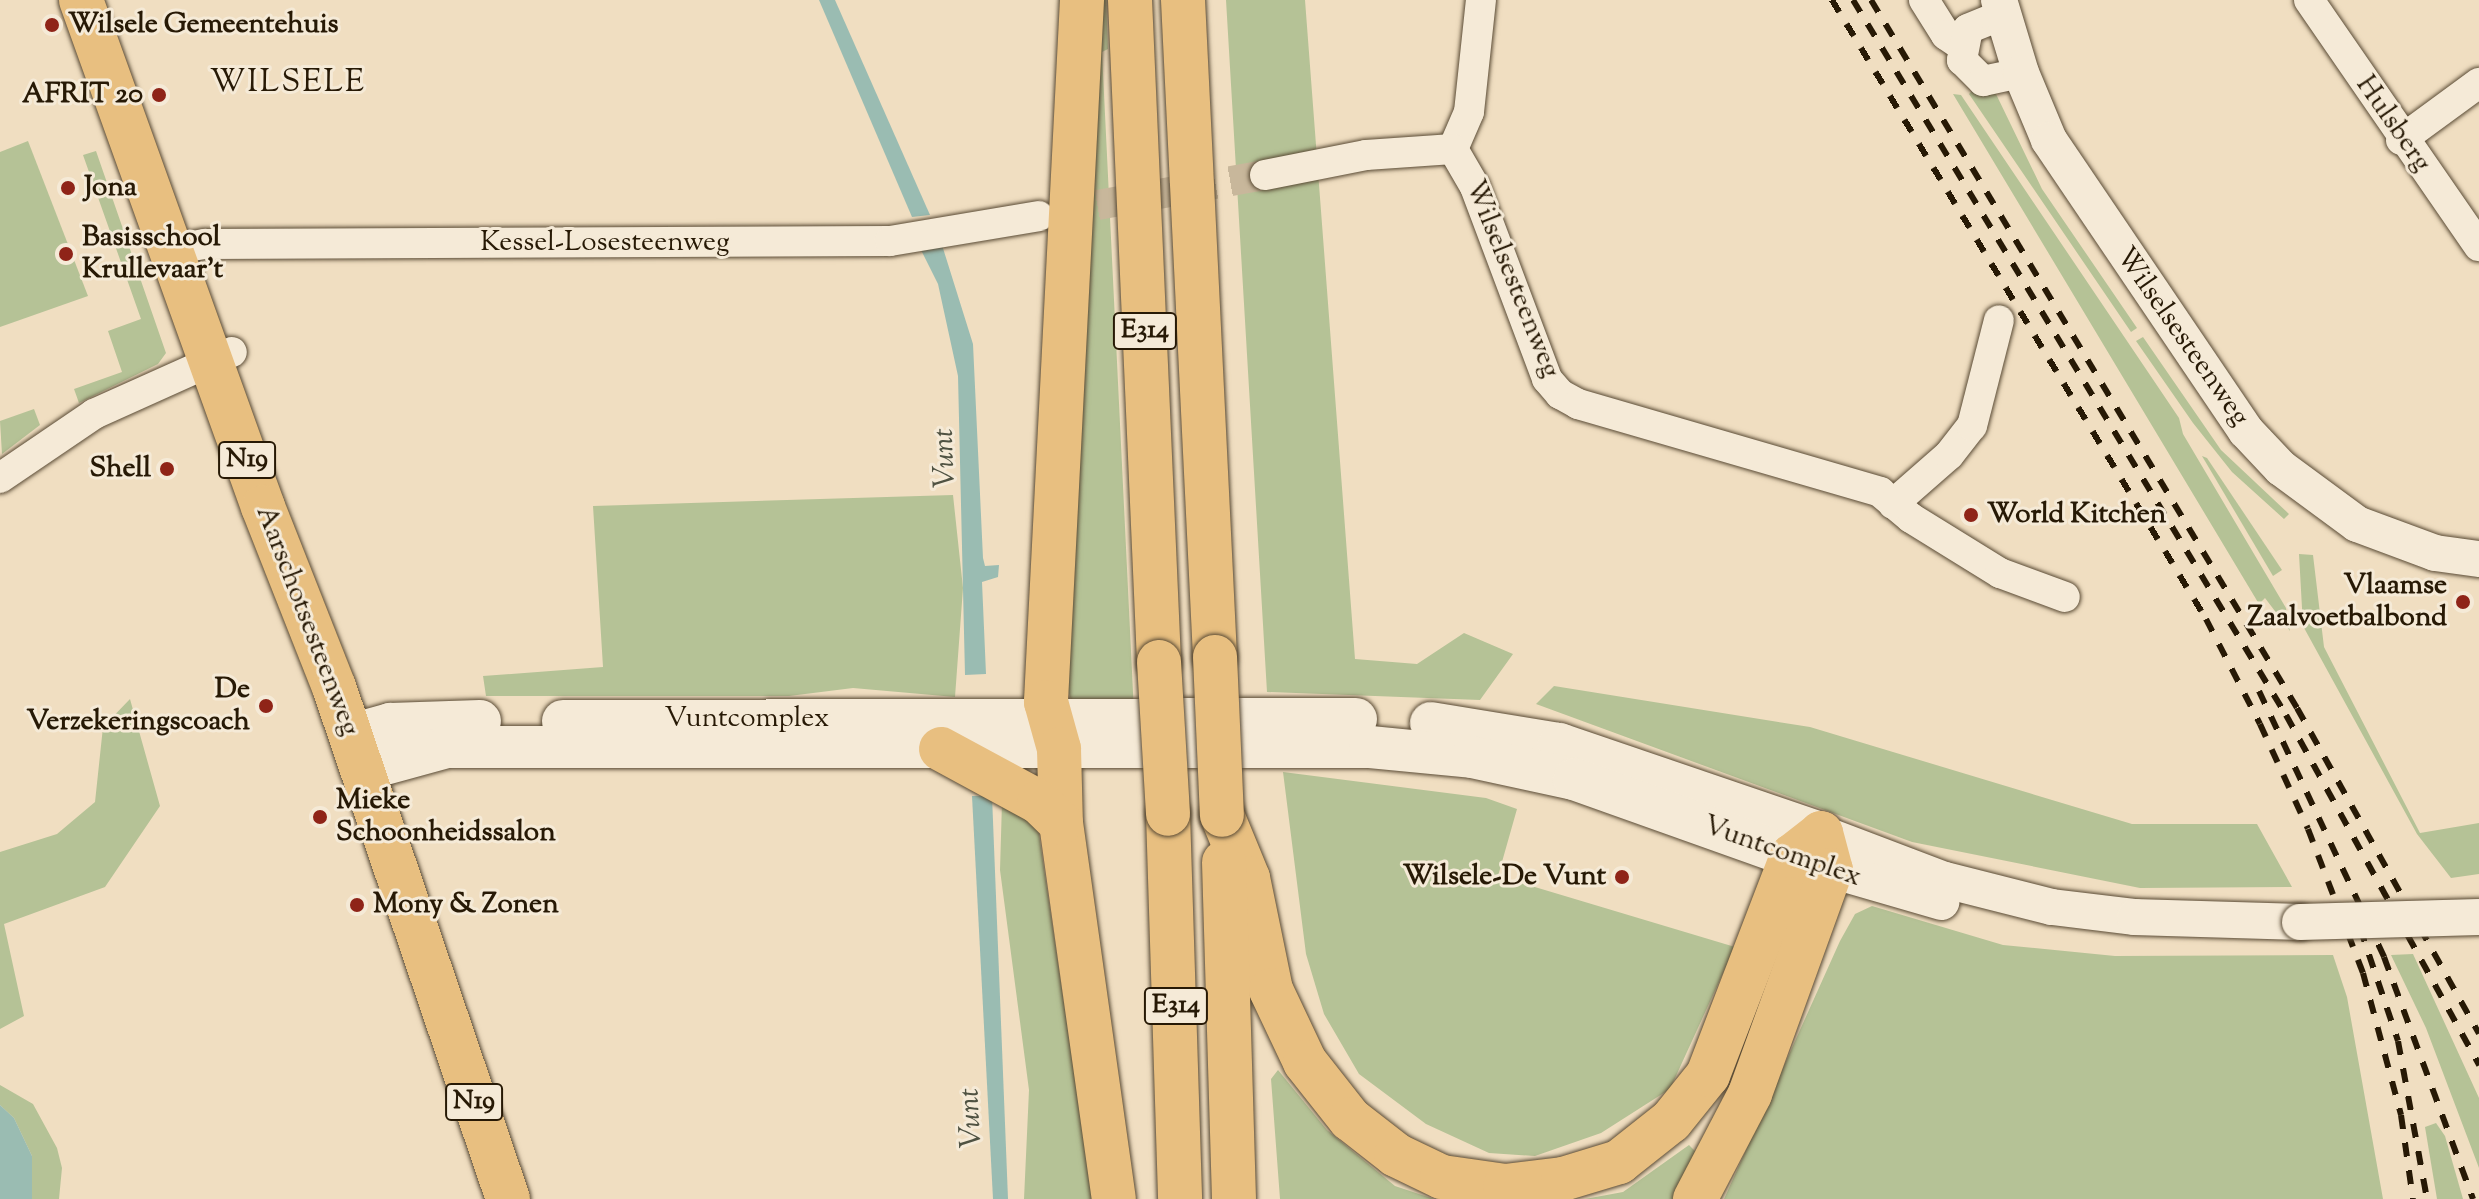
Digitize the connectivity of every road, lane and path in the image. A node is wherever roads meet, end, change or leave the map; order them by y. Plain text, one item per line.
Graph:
1 (81, 0) edge
2 (1082, 0) edge
3 (1130, 0) edge
4 (1183, 0) edge
5 (1481, 0) edge
6 (1924, 0) edge
7 (2309, 0) edge
8 (2000, 8) edge
9 (1961, 45) junction
10 (2021, 73) junction
11 (2479, 83) edge
12 (2401, 140) junction
13 (1453, 149) junction
14 (1265, 175) tunnel mouth
15 (1039, 216) tunnel mouth
16 (2479, 246) edge
17 (170, 250) junction
18 (1999, 320) dead end
19 (222, 356) junction
20 (0, 478) edge
21 (1893, 504) junction
22 (2479, 559) edge
23 (2065, 597) dead end
24 (941, 749) junction
25 (357, 753) junction
26 (1064, 763) junction
27 (1222, 815) junction
28 (1814, 853) junction
29 (2479, 917) edge
30 (2301, 928) junction
31 (2479, 933) edge
32 (508, 1199) edge
33 (1114, 1199) edge
34 (1180, 1199) edge
35 (1234, 1199) edge
36 (1695, 1199) edge

1 - 17 main road, Aarschotsesteenweg / N19
2 - 26 main road
3 - 34 main road, E314, bridge
4 - 27 main road, E314, bridge
5 - 13 street
6 - 9 street
7 - 12 street, Hulsberg
8 - 9 street
8 - 10 street, Wilselsesteenweg
9 - 10 street
10 - 22 street, Wilselsesteenweg
11 - 12 street
12 - 16 street, Hulsberg
13 - 14 street, Wilselsesteenweg
13 - 21 street, Wilselsesteenweg
15 - 17 street, Kessel-Losesteenweg
17 - 19 main road, Aarschotsesteenweg / N19
18 - 21 street
19 - 20 street
19 - 25 main road, Aarschotsesteenweg / N19
21 - 23 street, Wilselsesteenweg
24 - 25 main road, Vuntcomplex
24 - 26 main road, Vuntcomplex
24 - 26 main road
25 - 26 main road, Vuntcomplex
25 - 32 main road, Aarschotsesteenweg / N19
26 - 28 main road, Vuntcomplex
26 - 28 main road, Vuntcomplex
26 - 33 main road
27 - 28 main road
27 - 35 main road, E314
28 - 30 street, Vuntcomplex
28 - 36 main road
29 - 30 street, Vuntcomplex, bridge
30 - 31 street, Vuntcomplex

